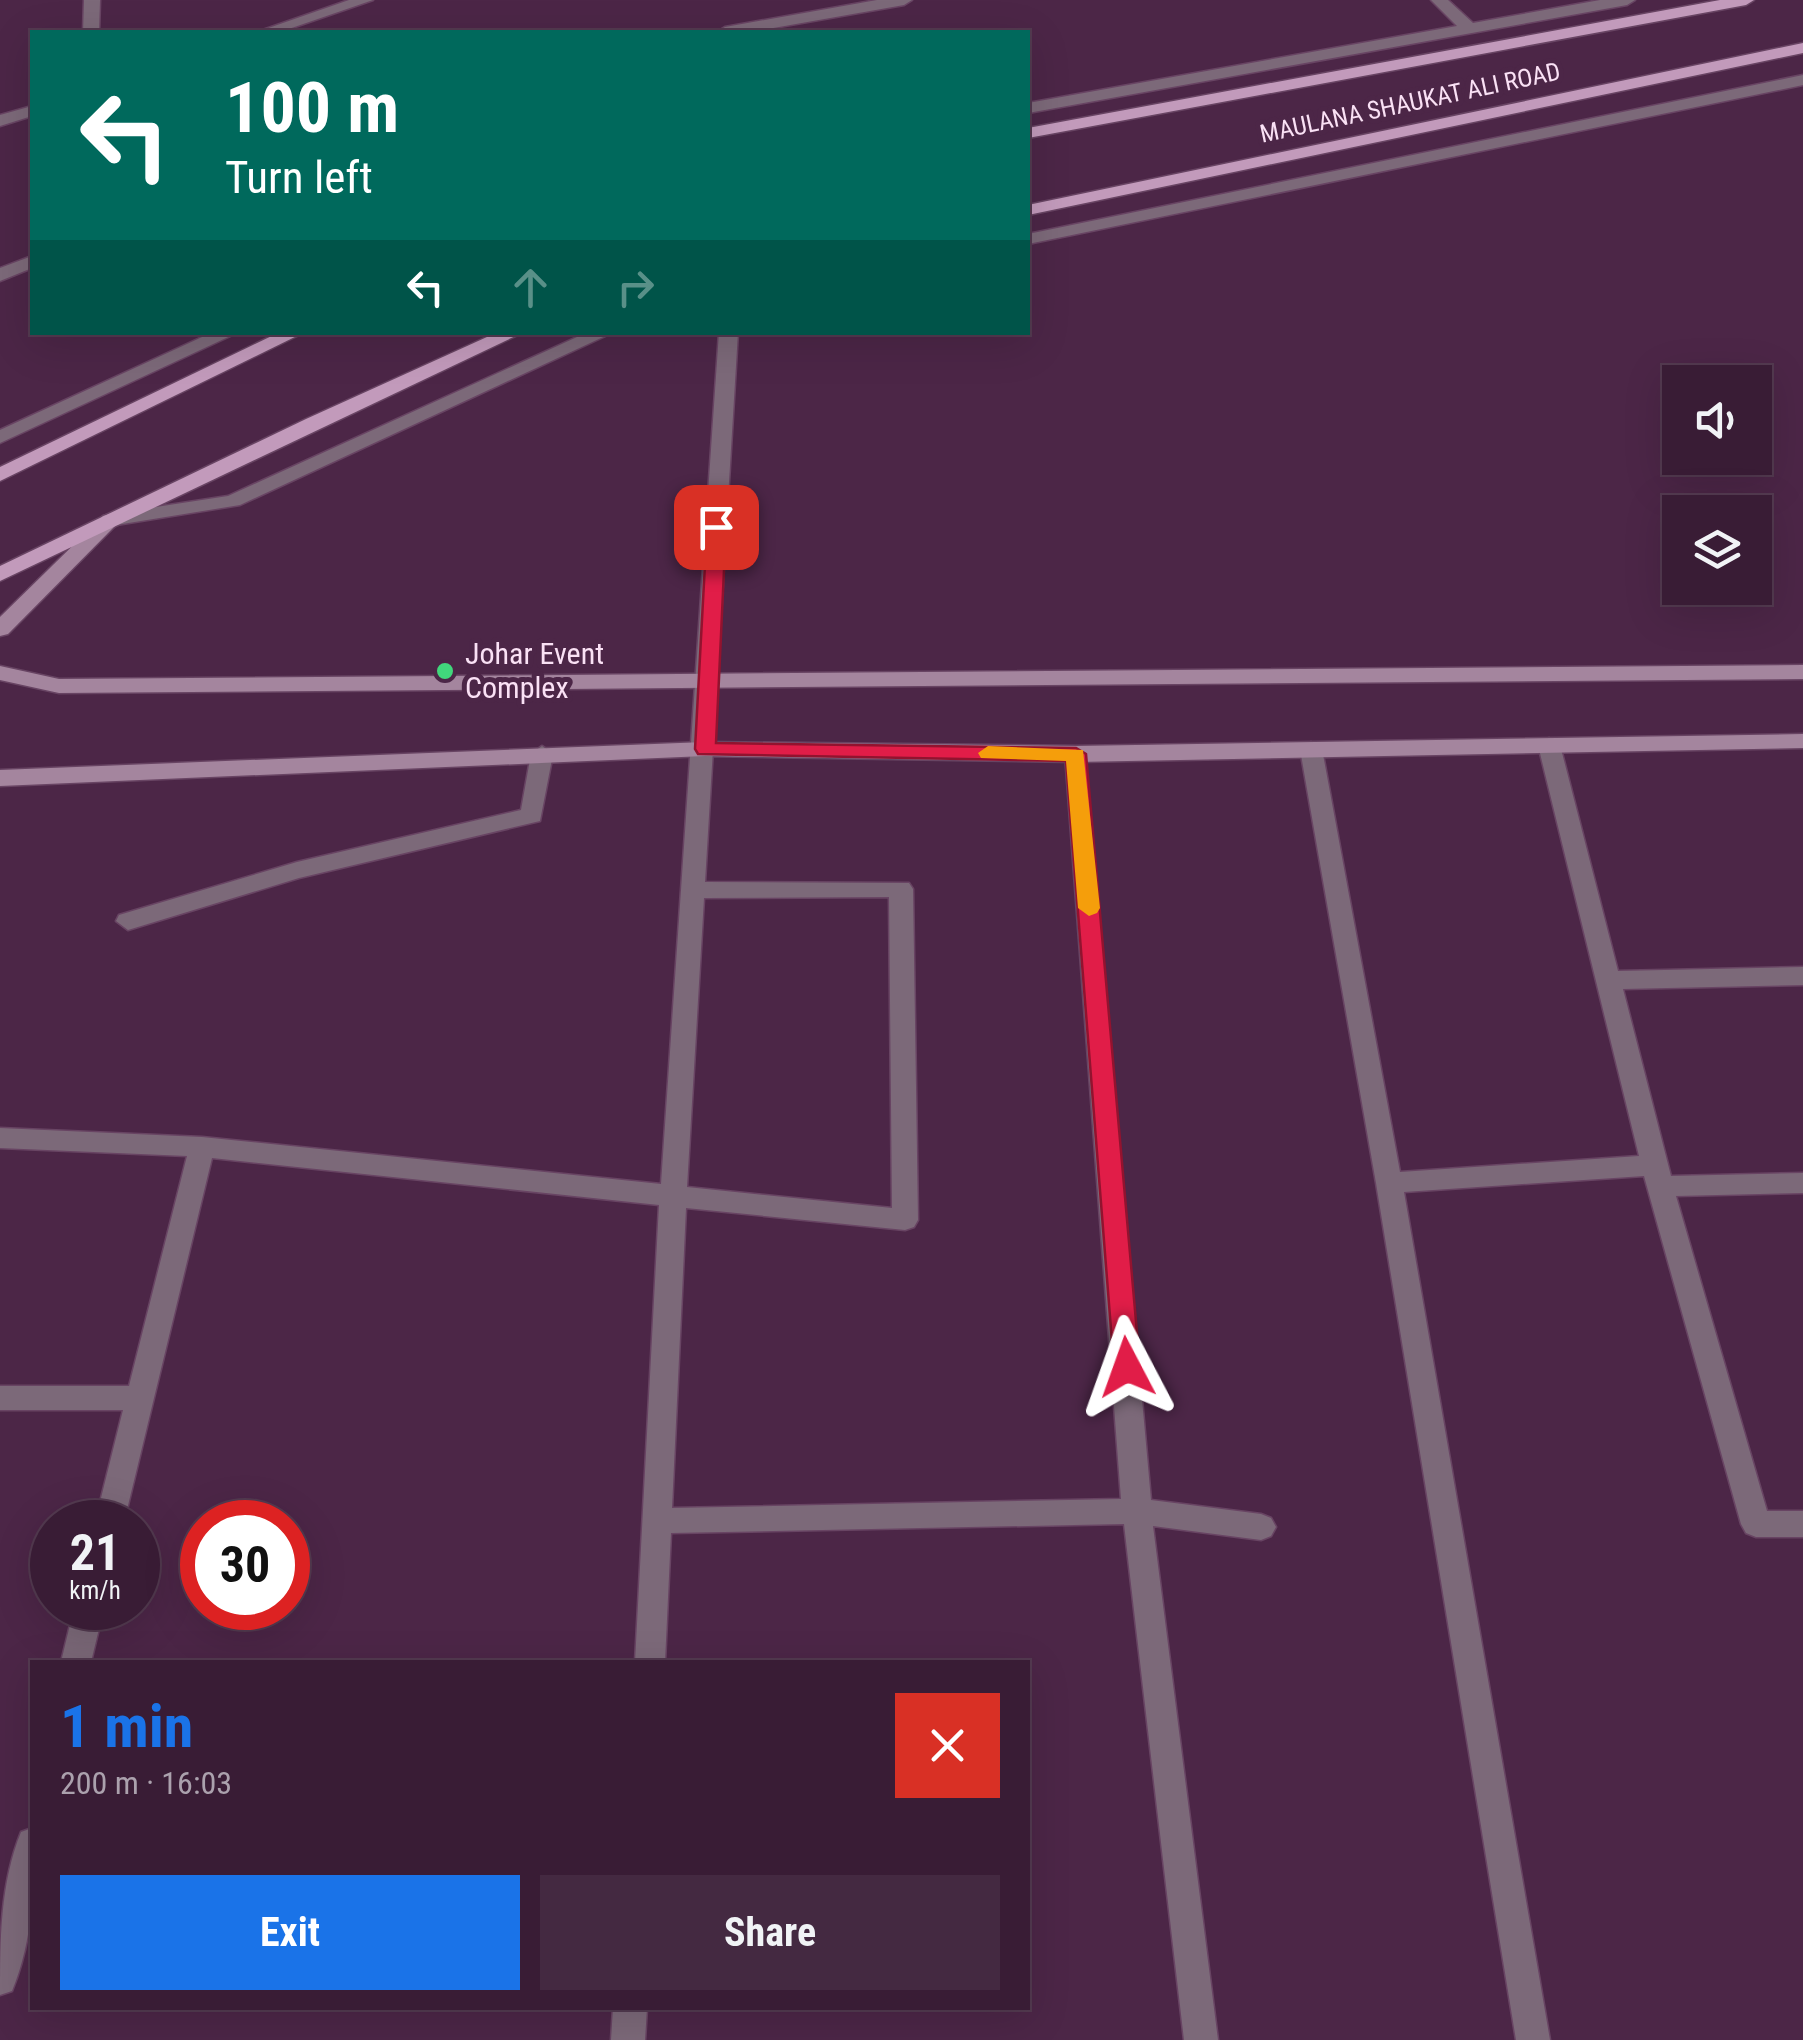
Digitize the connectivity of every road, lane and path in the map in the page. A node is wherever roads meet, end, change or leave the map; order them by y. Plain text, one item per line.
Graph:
1 (92, 0) edge
2 (365, 0) edge
3 (904, 0) edge
4 (1439, 0) edge
5 (1627, 0) edge
6 (1746, 0) edge
7 (1469, 28) junction
8 (764, 29) edge
9 (90, 30) edge
10 (271, 30) edge
11 (1803, 48) edge
12 (1803, 80) edge
13 (1030, 108) edge
14 (30, 111) edge
15 (0, 121) edge
16 (1030, 133) edge
17 (1030, 210) edge
18 (1030, 239) edge
19 (30, 263) edge
20 (0, 275) edge
21 (223, 335) edge
22 (290, 335) edge
23 (508, 335) edge
24 (598, 335) edge
25 (729, 335) edge
26 (0, 437) edge
27 (0, 475) edge
28 (110, 520) junction
29 (0, 574) edge
30 (0, 628) edge
31 (1803, 672) edge
32 (0, 673) edge
33 (706, 683) junction
34 (1803, 740) edge
35 (1549, 745) junction
36 (705, 749) junction
37 (1311, 749) junction
38 (542, 754) junction
39 (1076, 754) junction
40 (0, 778) edge
41 (694, 890) junction
42 (128, 921) dead end
43 (1803, 976) edge
44 (1608, 980) junction
45 (0, 1138) edge
46 (202, 1147) junction
47 (1657, 1175) junction
48 (1390, 1183) junction
49 (1803, 1183) edge
50 (673, 1198) junction
51 (0, 1398) edge
52 (140, 1398) junction
53 (115, 1500) edge
54 (1137, 1510) junction
55 (658, 1520) junction
56 (1803, 1524) edge
57 (1262, 1527) dead end
58 (84, 1630) edge
59 (76, 1660) edge
60 (650, 1660) edge
61 (30, 1852) edge
62 (0, 1978) edge
63 (630, 2010) edge
64 (628, 2040) edge
65 (1201, 2040) edge
66 (1533, 2040) edge

1 - 9 street
2 - 10 street
3 - 8 street
4 - 7 street
5 - 7 street
6 - 16 main road, MAULANA SHAUKAT ALI ROAD
7 - 13 street
11 - 17 main road, MAULANA SHAUKAT ALI ROAD
12 - 18 street
14 - 15 street
19 - 20 street
21 - 26 street
22 - 27 main road
23 - 28 main road
24 - 28 street
25 - 33 street
28 - 29 main road
28 - 30 street
31 - 33 street
32 - 33 street
33 - 36 street
34 - 35 street
35 - 37 street
35 - 44 street
36 - 38 street
36 - 39 street
36 - 41 street
37 - 39 street
37 - 48 street
38 - 40 street
38 - 42 street
39 - 54 street
41 - 50 street
41 - 50 street
43 - 44 street
44 - 47 street
45 - 46 street
46 - 50 street
46 - 52 street
47 - 48 street
47 - 49 street
47 - 56 street
48 - 66 street
50 - 55 street
51 - 52 street
52 - 53 street
54 - 55 street
54 - 57 street
54 - 65 street
55 - 60 street
58 - 59 street
61 - 62 street
63 - 64 street

